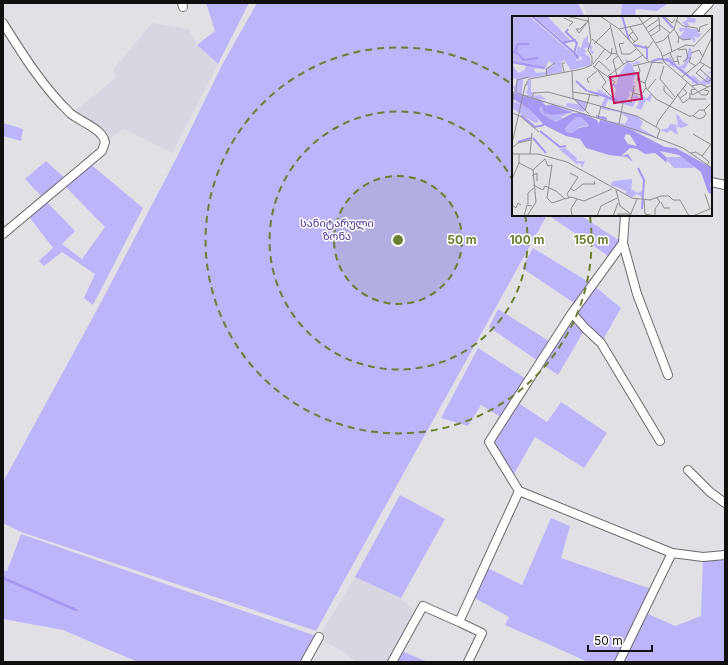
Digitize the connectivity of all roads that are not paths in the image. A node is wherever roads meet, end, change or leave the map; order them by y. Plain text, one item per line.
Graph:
1 (709, 3) edge
2 (697, 16) edge
3 (3, 24) edge
4 (712, 182) edge
5 (725, 185) edge
6 (625, 216) edge
7 (3, 234) edge
8 (623, 243) junction
9 (572, 313) junction
10 (668, 375) dead end
11 (660, 442) dead end
12 (688, 470) dead end
13 (519, 491) junction
14 (725, 503) edge
15 (672, 553) junction
16 (725, 555) edge
17 (459, 622) junction
18 (319, 637) dead end
19 (305, 662) edge
20 (392, 662) edge
21 (468, 662) edge
22 (619, 662) edge

1 - 2 street
3 - 7 street
4 - 5 street
6 - 8 street
8 - 9 street
8 - 10 street
9 - 11 street
9 - 13 street
12 - 14 street
13 - 15 street
13 - 17 street
15 - 16 street
15 - 22 street
17 - 20 street
17 - 21 street
18 - 19 street

